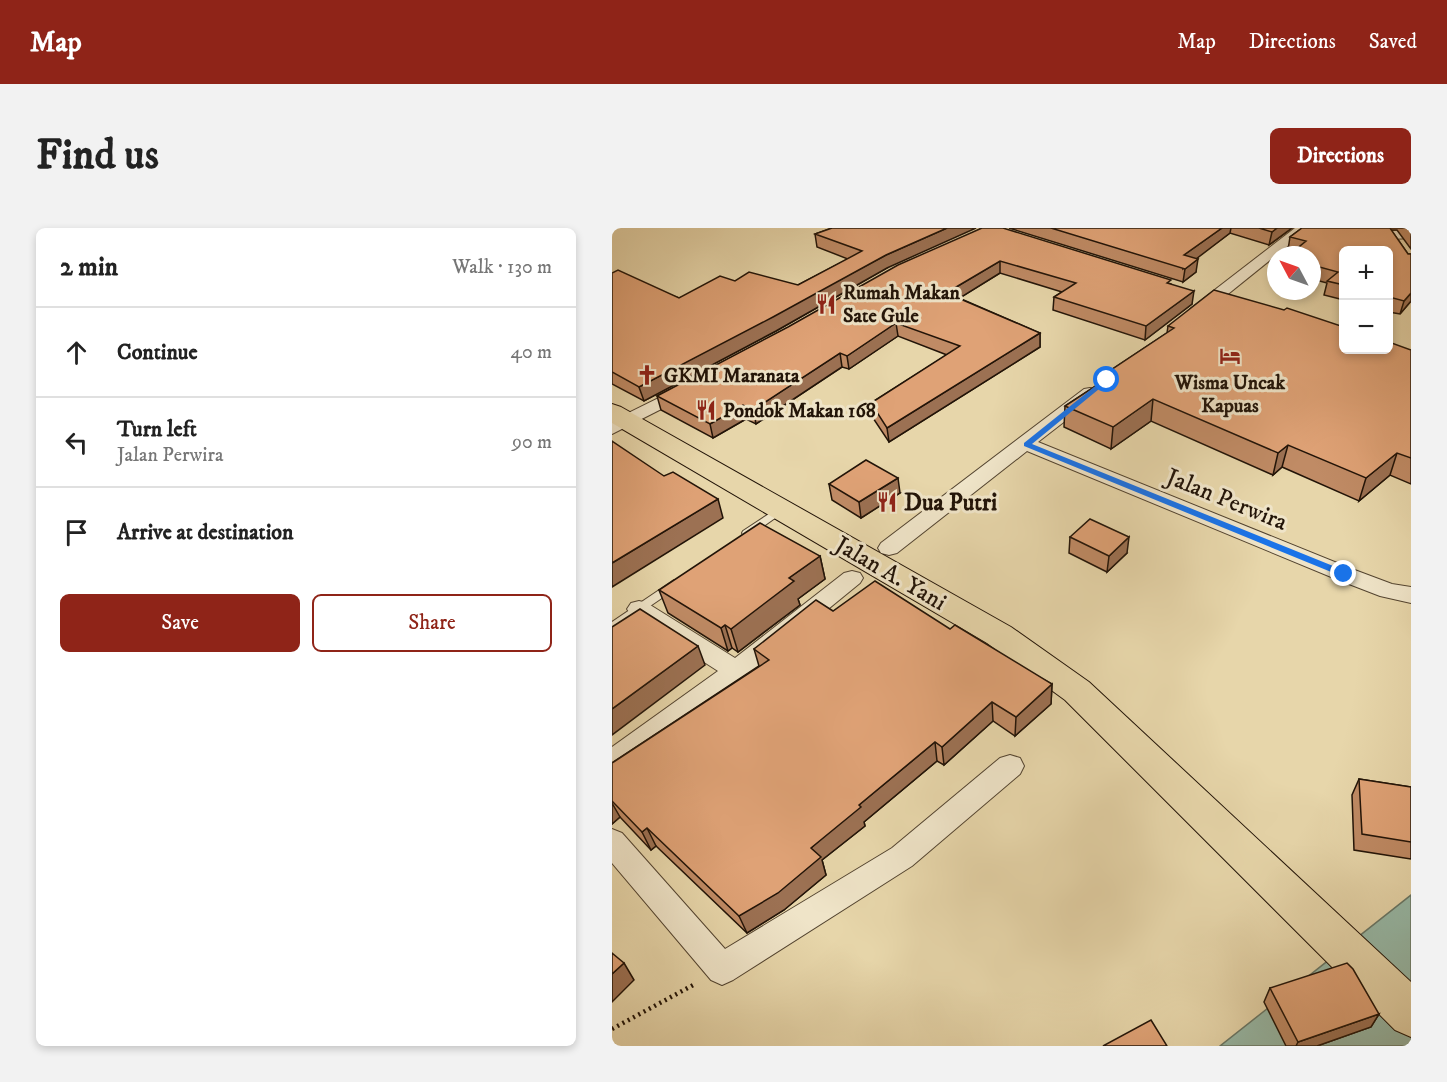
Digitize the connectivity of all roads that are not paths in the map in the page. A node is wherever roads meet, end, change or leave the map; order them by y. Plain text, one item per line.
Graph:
1 (1310, 229) edge
2 (1411, 234) edge
3 (1390, 238) edge
4 (1191, 292) edge
5 (1213, 299) junction
6 (1236, 306) edge
7 (1186, 319) edge
8 (1107, 380) edge
9 (701, 381) edge
10 (618, 420) edge
11 (1026, 444) junction
12 (781, 509) junction
13 (734, 542) edge
14 (888, 548) dead end
15 (686, 576) edge
16 (852, 578) dead end
17 (1411, 595) edge
18 (639, 609) junction
19 (612, 628) edge
20 (736, 672) junction
21 (612, 762) edge
22 (1010, 766) dead end
23 (612, 842) edge
24 (1411, 1014) edge

1 - 5 street
2 - 3 street
4 - 5 street
5 - 6 street
5 - 7 street
8 - 11 street
9 - 10 street
10 - 12 highway, Jalan A. Yani
11 - 14 street
11 - 17 street, Jalan Perwira
12 - 13 lane
12 - 24 highway, Jalan A. Yani
15 - 18 lane
16 - 20 street
18 - 19 lane
18 - 20 street
20 - 21 street
22 - 23 street

